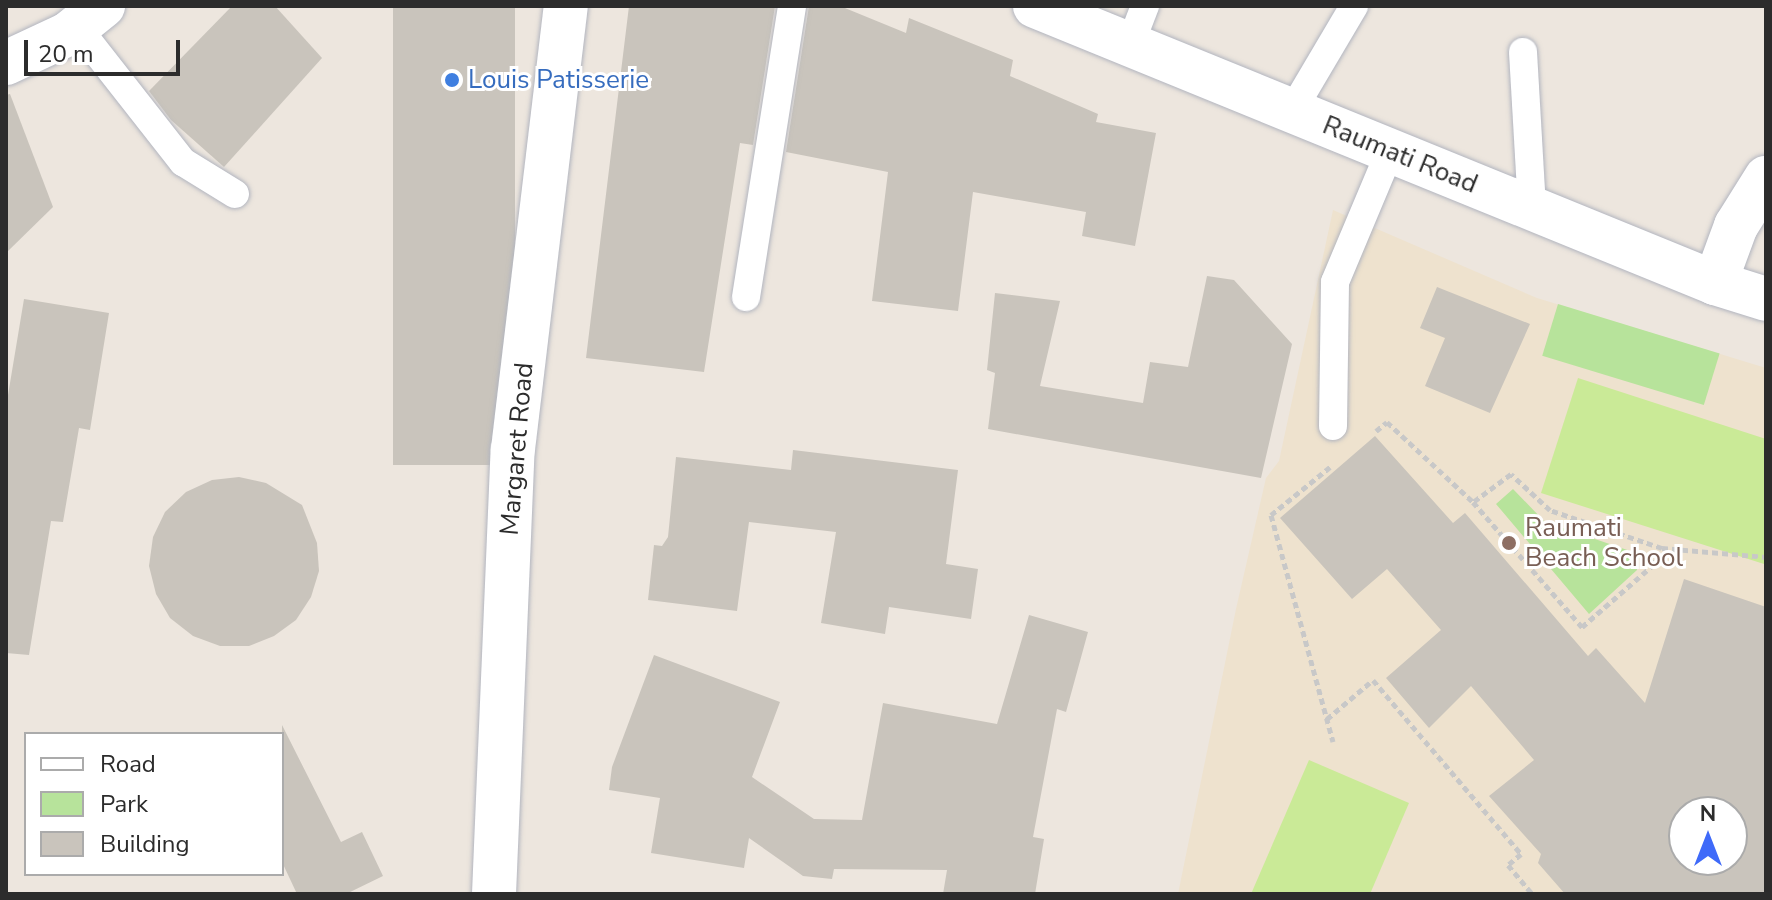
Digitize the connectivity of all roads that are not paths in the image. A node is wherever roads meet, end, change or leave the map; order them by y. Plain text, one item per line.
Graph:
1 (566, 6) edge
2 (792, 6) edge
3 (1035, 6) edge
4 (1354, 6) edge
5 (90, 16) edge
6 (1137, 26) edge
7 (1523, 52) dead end
8 (6, 63) edge
9 (1292, 111) junction
10 (1390, 151) junction
11 (1766, 178) edge
12 (235, 194) dead end
13 (1532, 209) junction
14 (1715, 283) junction
15 (746, 297) dead end
16 (1766, 299) edge
17 (1333, 426) dead end
18 (494, 894) edge

1 - 18 street, Margaret Road
2 - 15 lane
3 - 6 street, Raumati Road
4 - 9 lane
5 - 8 street
5 - 12 lane
6 - 9 street, Raumati Road
7 - 13 lane
9 - 10 street, Raumati Road
10 - 13 street, Raumati Road
10 - 17 lane
11 - 14 street
13 - 14 street, Raumati Road
14 - 16 street, Raumati Road

